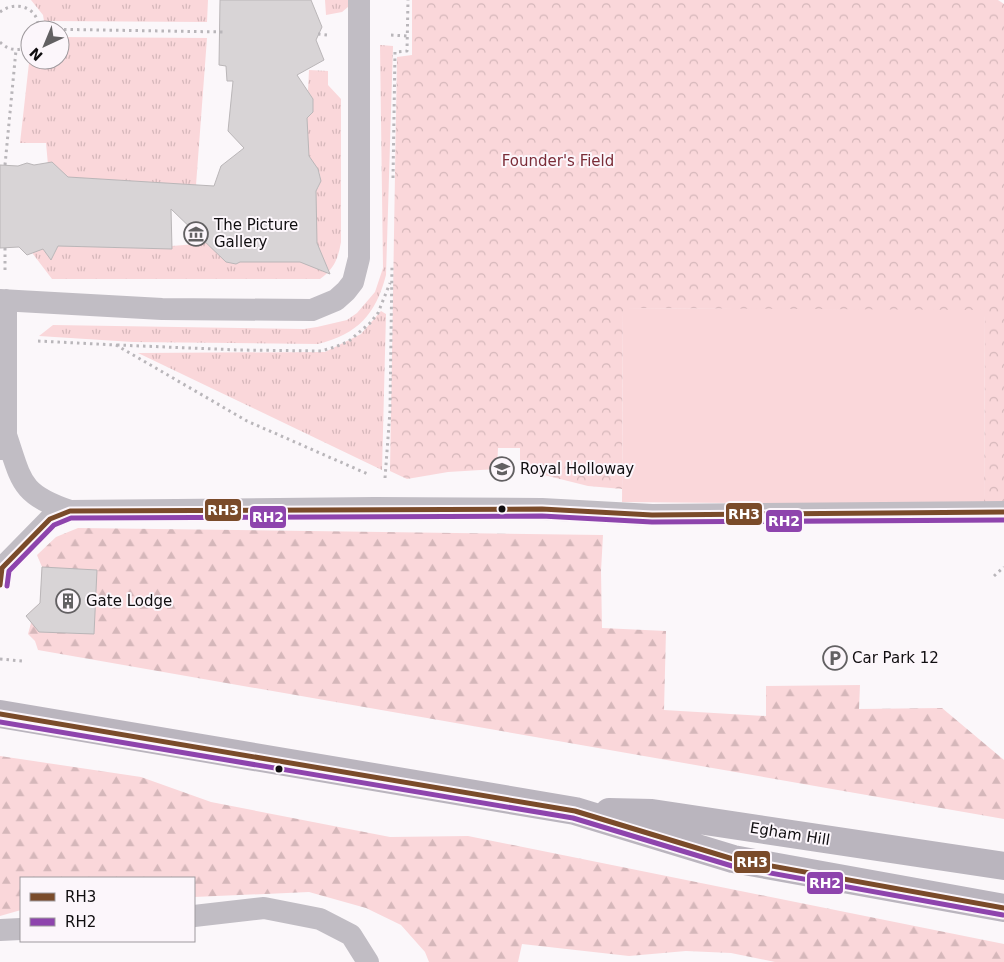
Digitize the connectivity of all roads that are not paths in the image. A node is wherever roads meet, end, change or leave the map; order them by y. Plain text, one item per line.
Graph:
1 (359, 0) edge
2 (3, 300) edge
3 (3, 444) edge
4 (70, 511) junction
5 (1004, 512) edge
6 (1, 572) edge
7 (0, 714) edge
8 (575, 811) junction
9 (1004, 866) edge
10 (1004, 908) edge
11 (195, 916) edge
12 (20, 929) edge
13 (0, 930) edge
14 (368, 962) edge

1 - 2 lane
2 - 3 lane
3 - 4 lane
4 - 5 lane
4 - 6 lane
7 - 8 main road, Egham Hill
8 - 9 main road, Egham Hill
8 - 10 main road, Egham Hill
11 - 14 lane
12 - 13 lane

